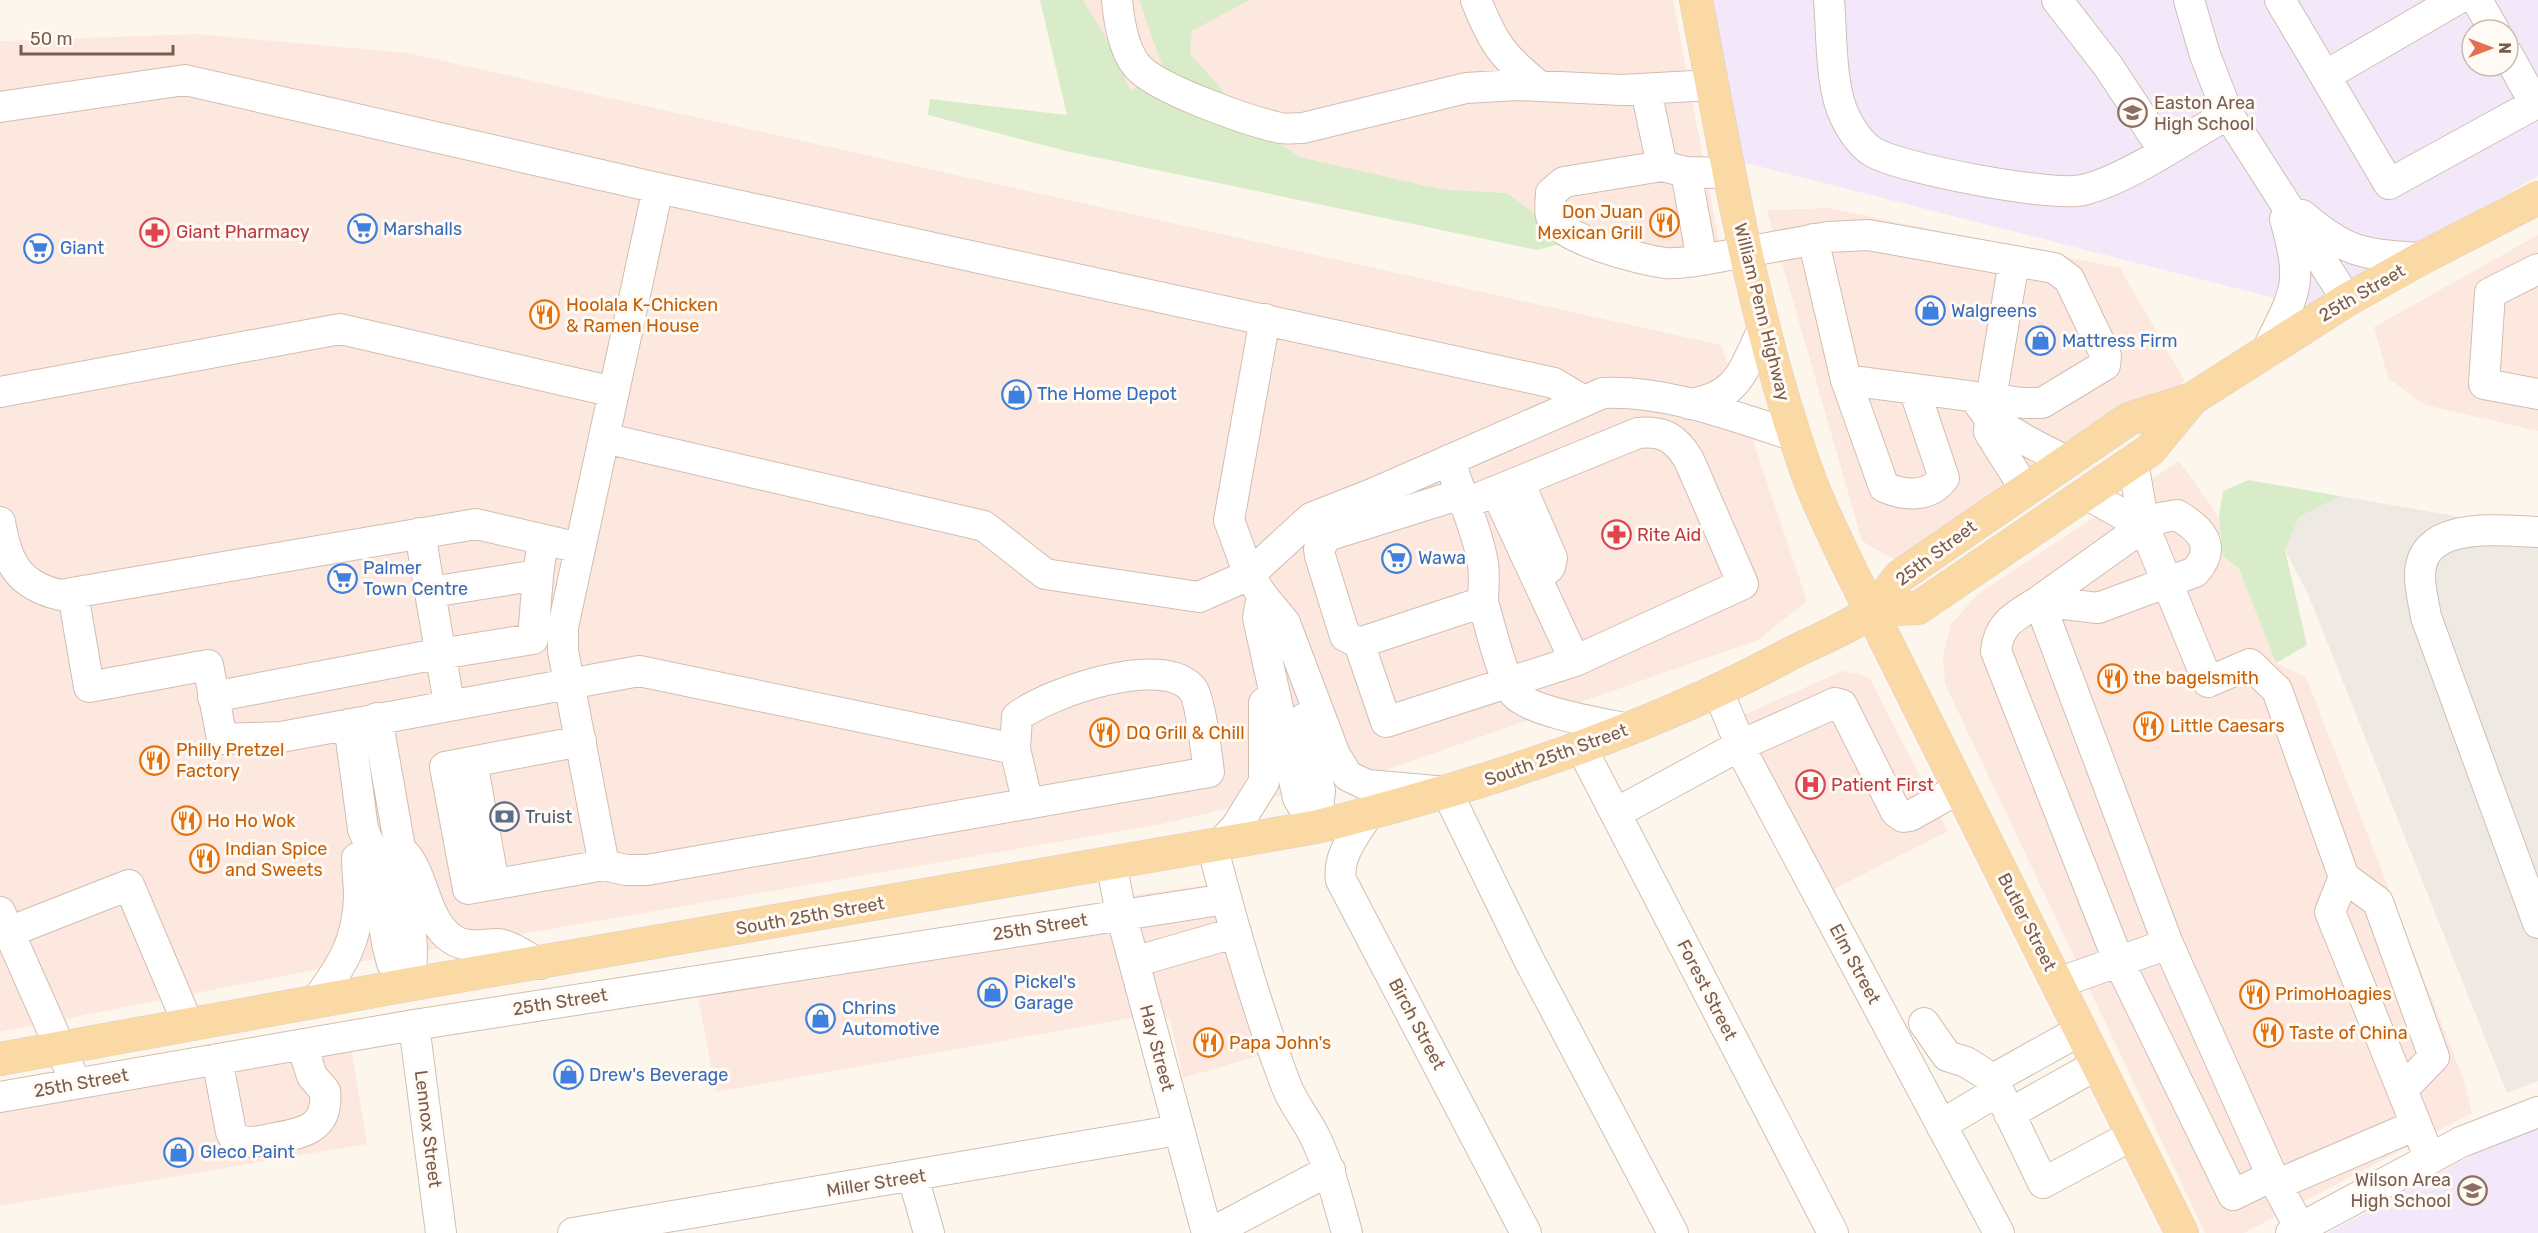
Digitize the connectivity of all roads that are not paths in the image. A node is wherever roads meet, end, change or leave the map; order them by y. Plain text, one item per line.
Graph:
1 (1118, 0) edge
2 (1476, 0) edge
3 (1696, 0) edge
4 (1829, 0) edge
5 (2056, 0) edge
6 (2189, 0) edge
7 (2280, 0) edge
8 (2456, 0) edge
9 (2477, 0) edge
10 (2487, 18) edge
11 (2325, 76) junction
12 (2520, 77) edge
13 (1538, 85) junction
14 (1712, 85) junction
15 (1646, 90) junction
16 (0, 107) edge
17 (2228, 114) junction
18 (2163, 151) junction
19 (1674, 169) junction
20 (1729, 173) junction
21 (658, 188) junction
22 (2278, 196) junction
23 (2538, 198) edge
24 (1813, 239) junction
25 (1744, 250) junction
26 (2422, 258) junction
27 (1702, 260) junction
28 (2014, 261) junction
29 (2538, 268) edge
30 (2347, 300) junction
31 (1265, 319) junction
32 (1764, 330) junction
33 (2268, 348) junction
34 (1846, 380) junction
35 (1914, 389) junction
36 (0, 392) edge
37 (614, 392) junction
38 (2538, 394) edge
39 (2192, 399) junction
40 (1584, 401) junction
41 (1689, 404) junction
42 (1985, 405) junction
43 (1795, 436) junction
44 (604, 438) junction
45 (1449, 460) junction
46 (2066, 460) junction
47 (2133, 462) junction
48 (1507, 486) junction
49 (2025, 489) junction
50 (2086, 494) junction
51 (1463, 499) junction
52 (0, 522) edge
53 (2144, 526) junction
54 (2538, 532) edge
55 (420, 533) junction
56 (543, 540) junction
57 (580, 548) junction
58 (537, 575) junction
59 (2167, 583) junction
60 (1255, 585) junction
61 (431, 592) junction
62 (73, 594) junction
63 (2039, 601) junction
64 (1483, 602) junction
65 (1871, 610) junction
66 (1273, 625) junction
67 (1359, 644) junction
68 (442, 654) junction
69 (1575, 661) junction
70 (1508, 681) junction
71 (570, 684) junction
72 (1078, 686) junction
73 (1718, 691) junction
74 (213, 697) junction
75 (449, 704) junction
76 (363, 721) junction
77 (1630, 729) junction
78 (581, 741) junction
79 (1741, 745) junction
80 (1581, 747) junction
81 (1015, 749) junction
82 (1205, 772) junction
83 (1960, 788) junction
84 (1447, 792) junction
85 (1028, 804) junction
86 (1616, 813) junction
87 (1368, 814) junction
88 (1316, 827) junction
89 (363, 829) junction
90 (1216, 844) junction
91 (400, 848) junction
92 (1111, 862) junction
93 (604, 865) junction
94 (2344, 877) junction
95 (1226, 899) junction
96 (1121, 914) junction
97 (4, 922) edge
98 (2538, 923) edge
99 (1234, 933) junction
100 (2168, 944) junction
101 (2118, 960) junction
102 (1134, 962) junction
103 (540, 964) junction
104 (2058, 983) junction
105 (407, 985) junction
106 (316, 1001) junction
107 (1924, 1023) dead end
108 (188, 1024) junction
109 (414, 1025) junction
110 (2081, 1030) junction
111 (302, 1044) junction
112 (60, 1047) junction
113 (0, 1059) edge
114 (217, 1059) junction
115 (2098, 1065) junction
116 (76, 1084) junction
117 (2402, 1090) junction
118 (2000, 1094) junction
119 (0, 1097) edge
120 (2538, 1112) edge
121 (1941, 1125) junction
122 (2416, 1125) junction
123 (1178, 1130) junction
124 (2133, 1135) junction
125 (2430, 1159) junction
126 (1329, 1170) junction
127 (913, 1177) junction
128 (2274, 1180) junction
129 (2295, 1231) edge
130 (441, 1233) edge
131 (573, 1233) edge
132 (929, 1233) edge
133 (1209, 1233) edge
134 (1347, 1233) edge
135 (1526, 1233) edge
136 (1673, 1233) edge
137 (1833, 1233) edge
138 (1999, 1233) edge
139 (2182, 1233) edge

1 - 13 street
2 - 13 street
3 - 14 main road, William Penn Highway
4 - 18 street
5 - 18 street
6 - 17 street
7 - 11 street
8 - 11 street
9 - 10 street
11 - 12 street
13 - 15 street
14 - 15 street
14 - 20 main road, William Penn Highway
15 - 19 street
16 - 21 street
17 - 18 street
17 - 22 street
19 - 20 street
19 - 27 street
19 - 27 street
20 - 25 main road, William Penn Highway
21 - 31 street
21 - 37 street
22 - 26 street
22 - 30 street
22 - 33 street
23 - 26 main road, 25th Street
24 - 25 street
24 - 28 street
24 - 34 street
25 - 27 street
25 - 32 main road, William Penn Highway
26 - 30 main road, 25th Street
28 - 42 street
28 - 42 street
29 - 38 street
30 - 33 main road, 25th Street
31 - 40 street
31 - 60 street
32 - 41 street
32 - 43 main road, William Penn Highway
33 - 39 main road, 25th Street
34 - 35 street
34 - 35 street
35 - 42 street
36 - 37 street
37 - 44 street
39 - 46 main road, 25th Street
39 - 47 main road, 25th Street
40 - 41 street
40 - 45 street
41 - 43 street
42 - 46 street
42 - 49 street
43 - 65 main road, William Penn Highway
44 - 57 street
44 - 60 street
45 - 51 street
45 - 60 street
46 - 49 main road, 25th Street
47 - 50 main road, 25th Street
47 - 53 street
48 - 51 street
48 - 69 street
48 - 69 street
49 - 65 main road, 25th Street
50 - 53 street
50 - 65 main road, 25th Street
51 - 64 street
51 - 67 street
52 - 62 street
53 - 59 street
53 - 59 street
53 - 63 street
54 - 98 street
55 - 56 street
55 - 61 street
55 - 62 street
56 - 57 street
56 - 58 street
57 - 71 street
58 - 61 street
58 - 68 street
59 - 63 street
59 - 94 street
60 - 66 street
61 - 68 street
62 - 74 street
63 - 100 street
63 - 101 street
64 - 67 street
64 - 70 street
65 - 73 main road, South 25th Street
65 - 83 main road, Butler Street
66 - 84 street
66 - 88 street
66 - 90 street
67 - 70 street
68 - 74 street
68 - 75 street
69 - 70 street
70 - 77 street
71 - 75 street
71 - 78 street
71 - 81 street
72 - 81 street
72 - 82 street
72 - 82 street
73 - 77 main road, South 25th Street
73 - 79 street, Elm Street
74 - 76 street
75 - 76 street
76 - 89 street
76 - 91 street
77 - 80 main road, South 25th Street
78 - 93 street
78 - 93 street
79 - 83 street
79 - 86 street
79 - 121 street, Elm Street
80 - 84 main road, South 25th Street
80 - 86 street, Forest Street
81 - 85 street
82 - 85 street
83 - 104 main road, Butler Street
84 - 87 main road, South 25th Street
84 - 136 street
85 - 93 street
86 - 137 street, Forest Street
87 - 88 main road, South 25th Street
87 - 135 street, Birch Street
88 - 90 main road, South 25th Street
89 - 105 street
89 - 106 street
90 - 92 main road, South 25th Street
90 - 95 street
91 - 103 street
91 - 105 street
92 - 96 street, Hay Street
92 - 103 main road, South 25th Street
94 - 117 street
94 - 117 street
95 - 96 street, 25th Street
95 - 99 street
96 - 102 street, Hay Street
96 - 109 street, 25th Street
97 - 108 street
97 - 112 street
99 - 102 street
99 - 126 street
100 - 101 street
100 - 128 street
101 - 104 street
101 - 128 street
102 - 123 street, Hay Street
103 - 105 main road, South 25th Street
104 - 110 main road, Butler Street
105 - 106 main road
106 - 108 main road
107 - 118 street
108 - 112 main road
109 - 111 street, 25th Street
109 - 130 street, Lennox Street
110 - 115 main road, Butler Street
110 - 118 street
111 - 114 street, 25th Street
111 - 114 street
112 - 113 main road
112 - 116 street
114 - 116 street, 25th Street
115 - 118 street
115 - 124 main road, Butler Street
116 - 119 street, 25th Street
117 - 122 street
118 - 121 street
118 - 124 street
120 - 125 street
121 - 138 street, Elm Street
122 - 125 street
122 - 128 street
123 - 127 street, Miller Street
123 - 133 street, Hay Street
124 - 139 main road, Butler Street
125 - 129 street
126 - 133 street
126 - 134 street
127 - 131 street, Miller Street
127 - 132 street
128 - 129 street

